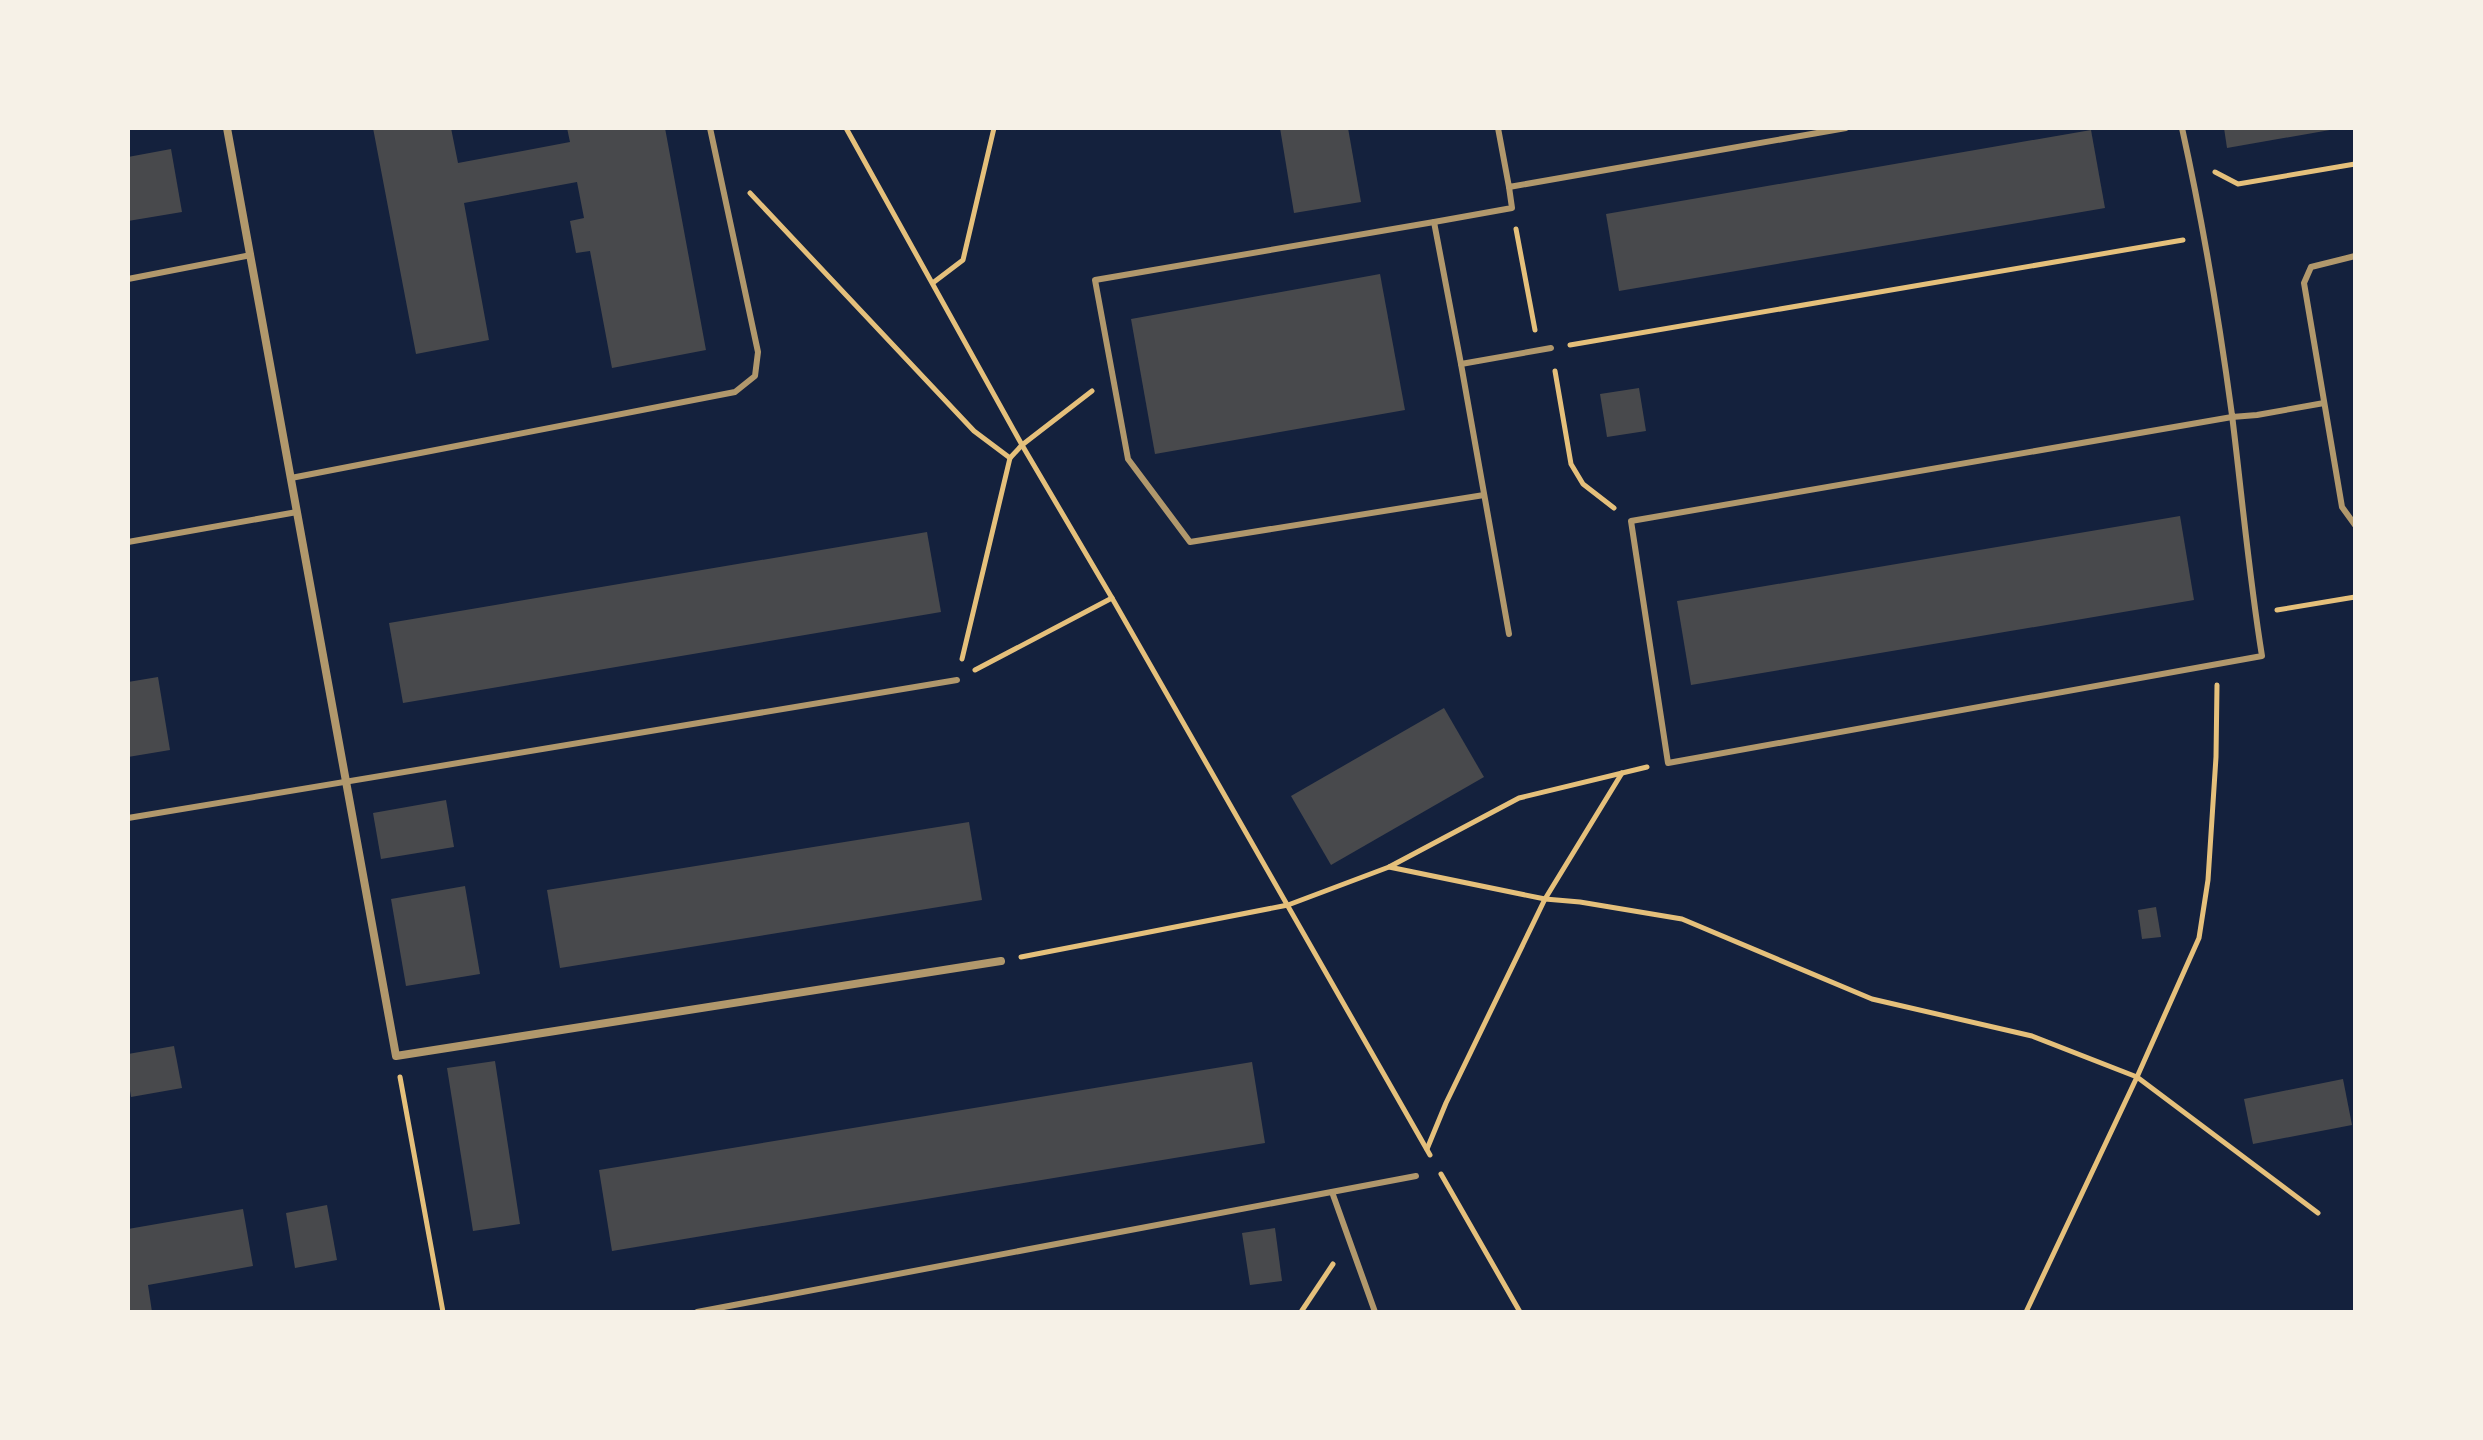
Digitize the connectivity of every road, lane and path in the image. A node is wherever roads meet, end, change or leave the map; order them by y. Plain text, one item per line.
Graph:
1 (227, 128) edge
2 (710, 128) edge
3 (846, 128) edge
4 (994, 128) edge
5 (1498, 128) edge
6 (1846, 128) edge
7 (2182, 128) edge
8 (2189, 159) junction
9 (2355, 164) edge
10 (1509, 187) junction
11 (748, 192) dead end
12 (1512, 208) junction
13 (1434, 222) junction
14 (2204, 237) junction
15 (251, 255) junction
16 (2355, 256) edge
17 (128, 279) edge
18 (934, 282) junction
19 (1551, 348) junction
20 (1538, 350) junction
21 (1461, 364) junction
22 (1113, 375) junction
23 (2324, 403) junction
24 (2232, 417) junction
25 (1022, 445) junction
26 (1010, 458) junction
27 (291, 478) junction
28 (1484, 495) junction
29 (297, 512) junction
30 (1631, 521) junction
31 (2355, 525) edge
32 (128, 542) edge
33 (2355, 597) edge
34 (1112, 598) junction
35 (2255, 614) junction
36 (1509, 634) dead end
37 (2217, 664) junction
38 (957, 680) junction
39 (1668, 763) junction
40 (1622, 773) junction
41 (346, 781) junction
42 (128, 818) edge
43 (1389, 867) junction
44 (1545, 899) junction
45 (1288, 905) junction
46 (1001, 961) joint
47 (396, 1056) junction
48 (2137, 1077) junction
49 (1427, 1150) junction
50 (1416, 1176) dead end
51 (1332, 1192) junction
52 (2318, 1213) dead end
53 (1349, 1239) junction
54 (443, 1312) edge
55 (697, 1312) edge
56 (1301, 1312) edge
57 (1375, 1312) edge
58 (1520, 1312) edge
59 (2026, 1312) edge

1 - 15 street
2 - 27 lane
3 - 18 path
4 - 18 path
5 - 10 lane
6 - 10 lane
7 - 8 lane
8 - 9 path
8 - 14 lane
10 - 12 lane
11 - 26 path
12 - 13 lane
12 - 20 path
13 - 21 lane
13 - 22 lane
14 - 19 path
14 - 24 lane
15 - 17 lane
15 - 27 street
16 - 23 lane
18 - 25 path
19 - 20 lane
19 - 30 path
20 - 21 lane
21 - 28 lane
22 - 25 path
22 - 28 lane
23 - 24 lane
23 - 31 lane
24 - 30 lane
24 - 35 lane
25 - 26 path
25 - 34 path
26 - 38 path
27 - 29 street
28 - 36 lane
29 - 32 lane
29 - 41 street
30 - 39 lane
33 - 35 path
34 - 38 path
34 - 45 path
35 - 37 lane
37 - 39 lane
37 - 48 path
38 - 41 lane
39 - 40 path
40 - 43 path
40 - 44 path
41 - 42 lane
41 - 47 street
43 - 44 path
43 - 45 path
44 - 48 path
44 - 49 path
45 - 46 path
45 - 49 path
46 - 47 street
47 - 54 path
48 - 52 path
48 - 59 path
49 - 58 path
50 - 51 lane
51 - 53 lane
51 - 55 lane
53 - 56 path
53 - 57 lane

